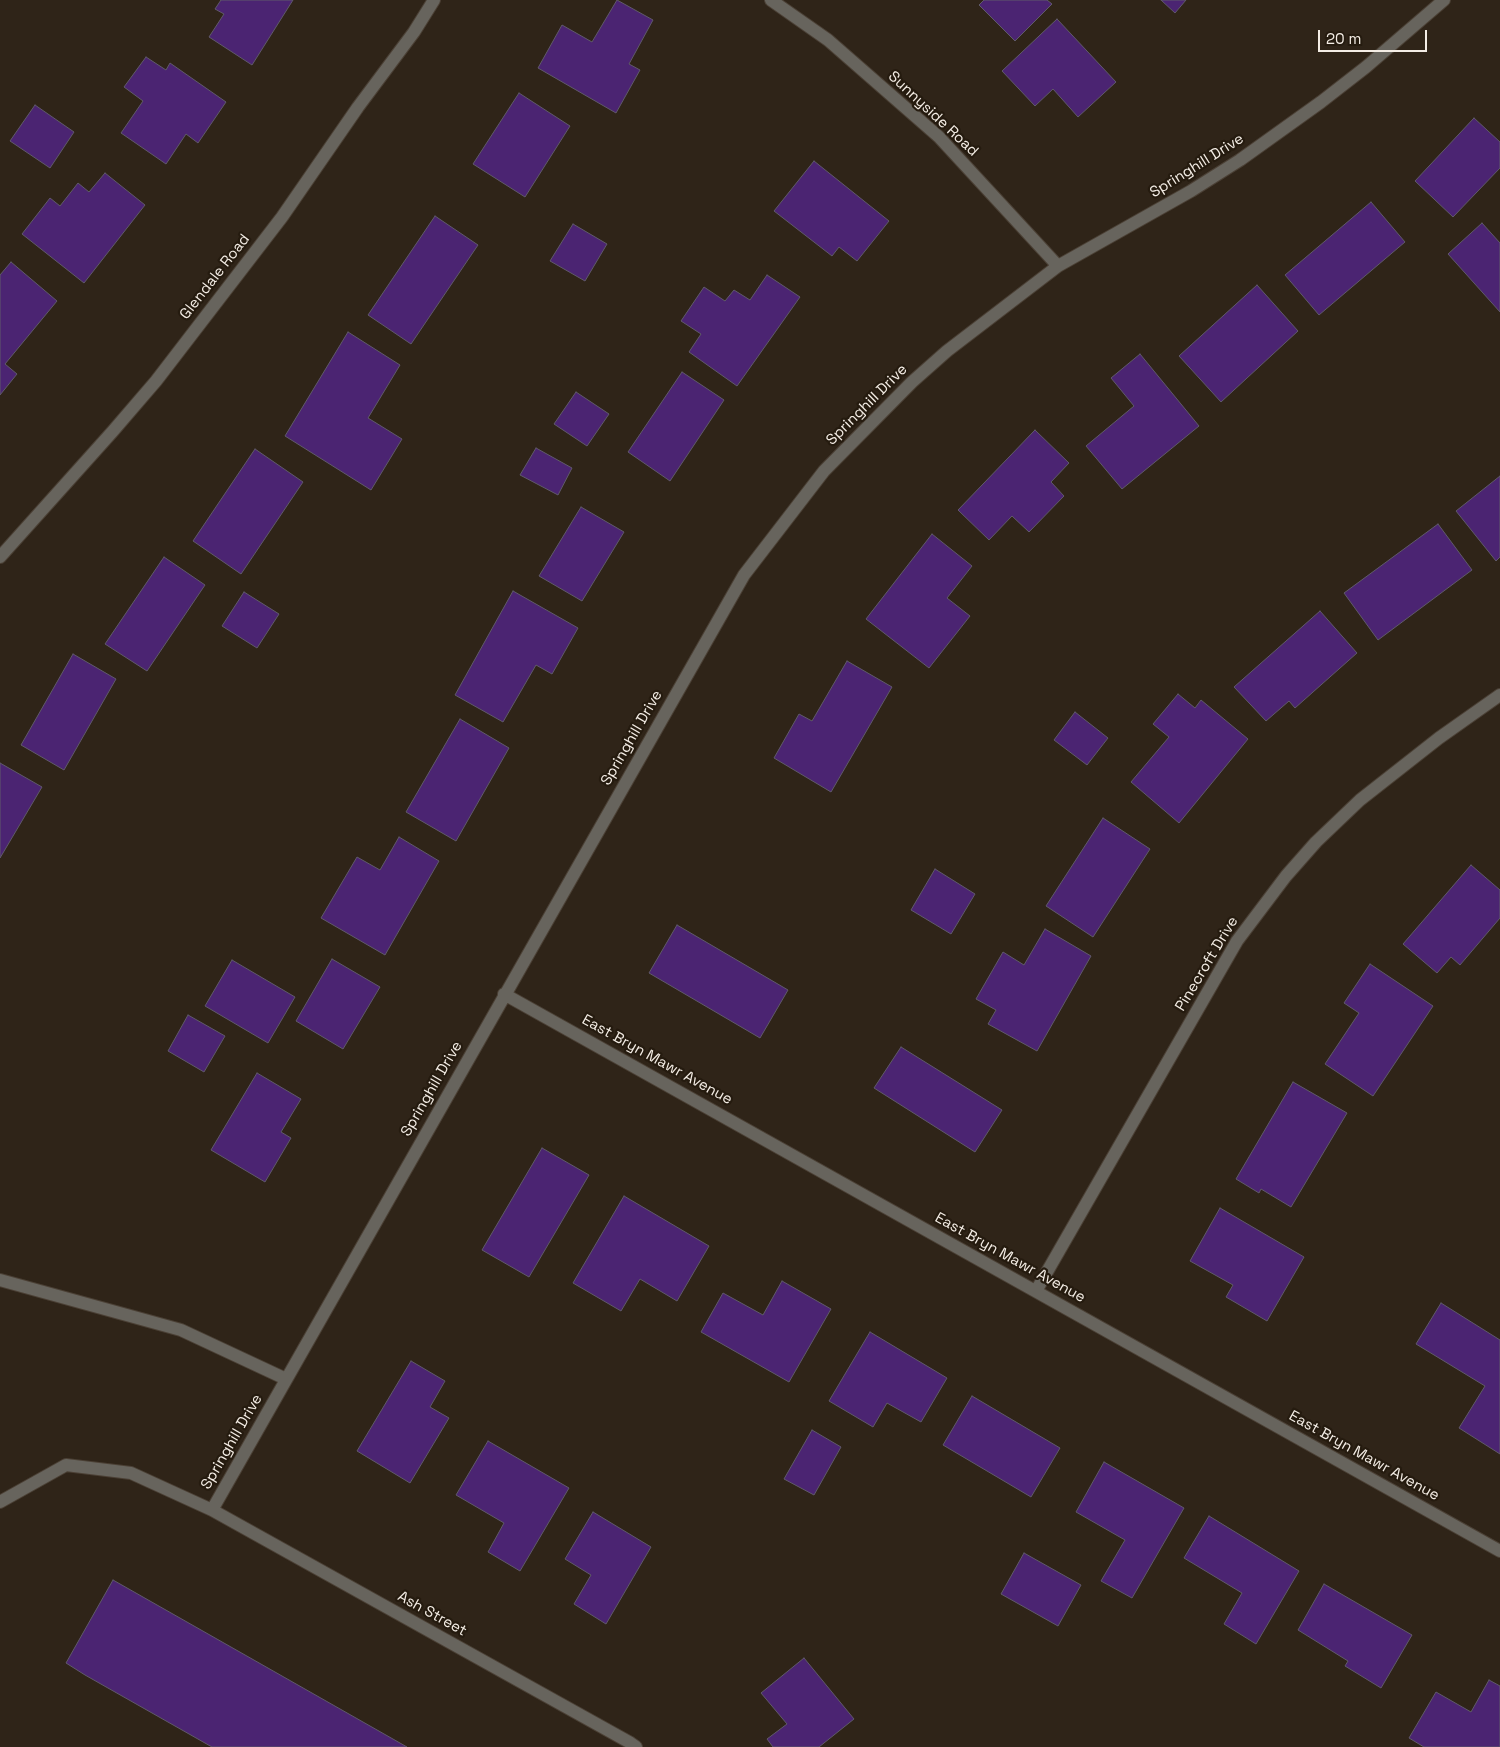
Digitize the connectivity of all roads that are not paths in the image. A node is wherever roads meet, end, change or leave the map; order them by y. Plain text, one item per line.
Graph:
1 (434, 0) edge
2 (772, 0) edge
3 (1444, 0) edge
4 (1058, 266) junction
5 (0, 557) edge
6 (1500, 695) edge
7 (504, 994) junction
8 (0, 1280) edge
9 (1036, 1291) junction
10 (286, 1379) junction
11 (0, 1502) edge
12 (212, 1510) junction
13 (1500, 1551) edge
14 (636, 1747) edge

1 - 5 street, Glendale Road
2 - 4 street, Sunnyside Road
3 - 4 street, Springhill Drive
4 - 7 street, Springhill Drive
6 - 9 street, Pinecroft Drive
7 - 9 street, East Bryn Mawr Avenue
7 - 10 street, Springhill Drive
8 - 10 street
9 - 13 street, East Bryn Mawr Avenue
10 - 12 street, Springhill Drive
11 - 12 street, Springhill Drive
12 - 14 street, Ash Street

